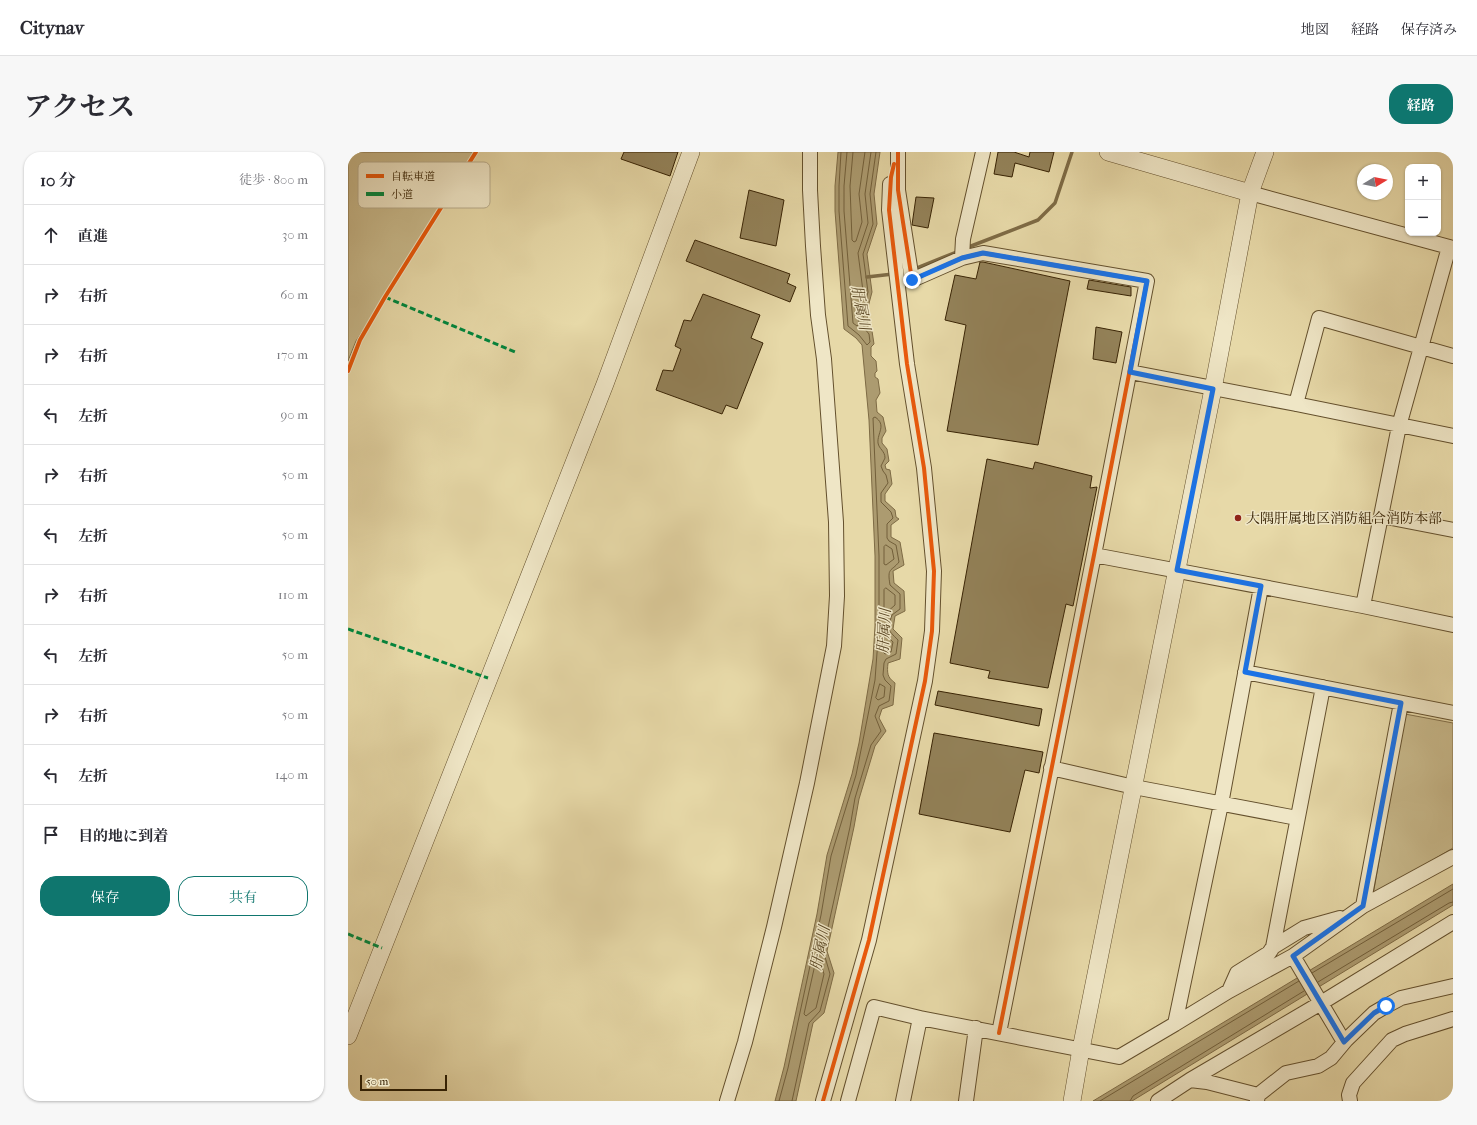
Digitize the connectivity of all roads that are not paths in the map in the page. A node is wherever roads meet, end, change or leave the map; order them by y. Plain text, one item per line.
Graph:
1 (691, 152) edge
2 (810, 152) edge
3 (898, 152) edge
4 (983, 152) edge
5 (1108, 152) edge
6 (1265, 152) edge
7 (1250, 193) junction
8 (1451, 248) edge
9 (962, 251) junction
10 (1422, 347) junction
11 (1453, 356) edge
12 (1130, 372) junction
13 (1213, 389) junction
14 (1296, 404) junction
15 (1399, 426) junction
16 (1453, 436) edge
17 (1381, 516) junction
18 (1453, 530) edge
19 (1094, 555) junction
20 (1177, 570) junction
21 (1261, 586) junction
22 (1363, 606) junction
23 (1453, 624) edge
24 (1245, 672) junction
25 (1322, 687) junction
26 (1401, 703) junction
27 (1453, 713) edge
28 (1051, 768) junction
29 (1134, 787) junction
30 (1221, 804) junction
31 (1297, 818) junction
32 (1453, 857) edge
33 (1363, 906) junction
34 (1350, 915) junction
35 (1453, 922) edge
36 (1273, 947) junction
37 (1296, 961) junction
38 (1453, 986) edge
39 (1229, 991) junction
40 (1319, 1000) junction
41 (920, 1018) junction
42 (1453, 1019) edge
43 (1175, 1024) junction
44 (976, 1028) junction
45 (999, 1033) junction
46 (348, 1036) edge
47 (1344, 1042) junction
48 (1081, 1049) junction
49 (1190, 1080) junction
50 (1257, 1098) edge
51 (1070, 1099) edge
52 (727, 1101) edge
53 (823, 1101) edge
54 (848, 1101) edge
55 (903, 1101) edge
56 (966, 1101) edge
57 (1158, 1101) edge
58 (1350, 1101) edge

1 - 46 street
2 - 52 street
3 - 9 street
3 - 53 street
4 - 9 street
5 - 7 street
6 - 7 street
7 - 8 street
7 - 13 street
8 - 10 street
9 - 12 street
10 - 11 street
10 - 14 street
10 - 15 street
12 - 13 street
12 - 19 street
13 - 14 street
13 - 20 street
14 - 15 street
15 - 16 street
15 - 17 street
17 - 18 street
17 - 22 street
19 - 20 street
19 - 28 street
20 - 21 street
20 - 29 street
21 - 22 street
21 - 24 street
22 - 23 street
24 - 25 street
24 - 30 street
25 - 26 street
25 - 31 street
26 - 27 street
26 - 33 street
28 - 29 street
28 - 45 street
29 - 30 street
29 - 48 street
30 - 31 street
30 - 43 street
31 - 36 street
32 - 33 street
33 - 34 street
34 - 36 street
34 - 37 street
35 - 40 street
36 - 39 street
37 - 39 street
37 - 40 street
38 - 47 street
39 - 43 street
40 - 47 street
40 - 49 street
41 - 44 street
41 - 54 street
41 - 55 street
42 - 58 street
43 - 48 street
44 - 45 street
44 - 56 street
45 - 48 street
47 - 50 street
48 - 51 street
49 - 50 street
49 - 57 street

